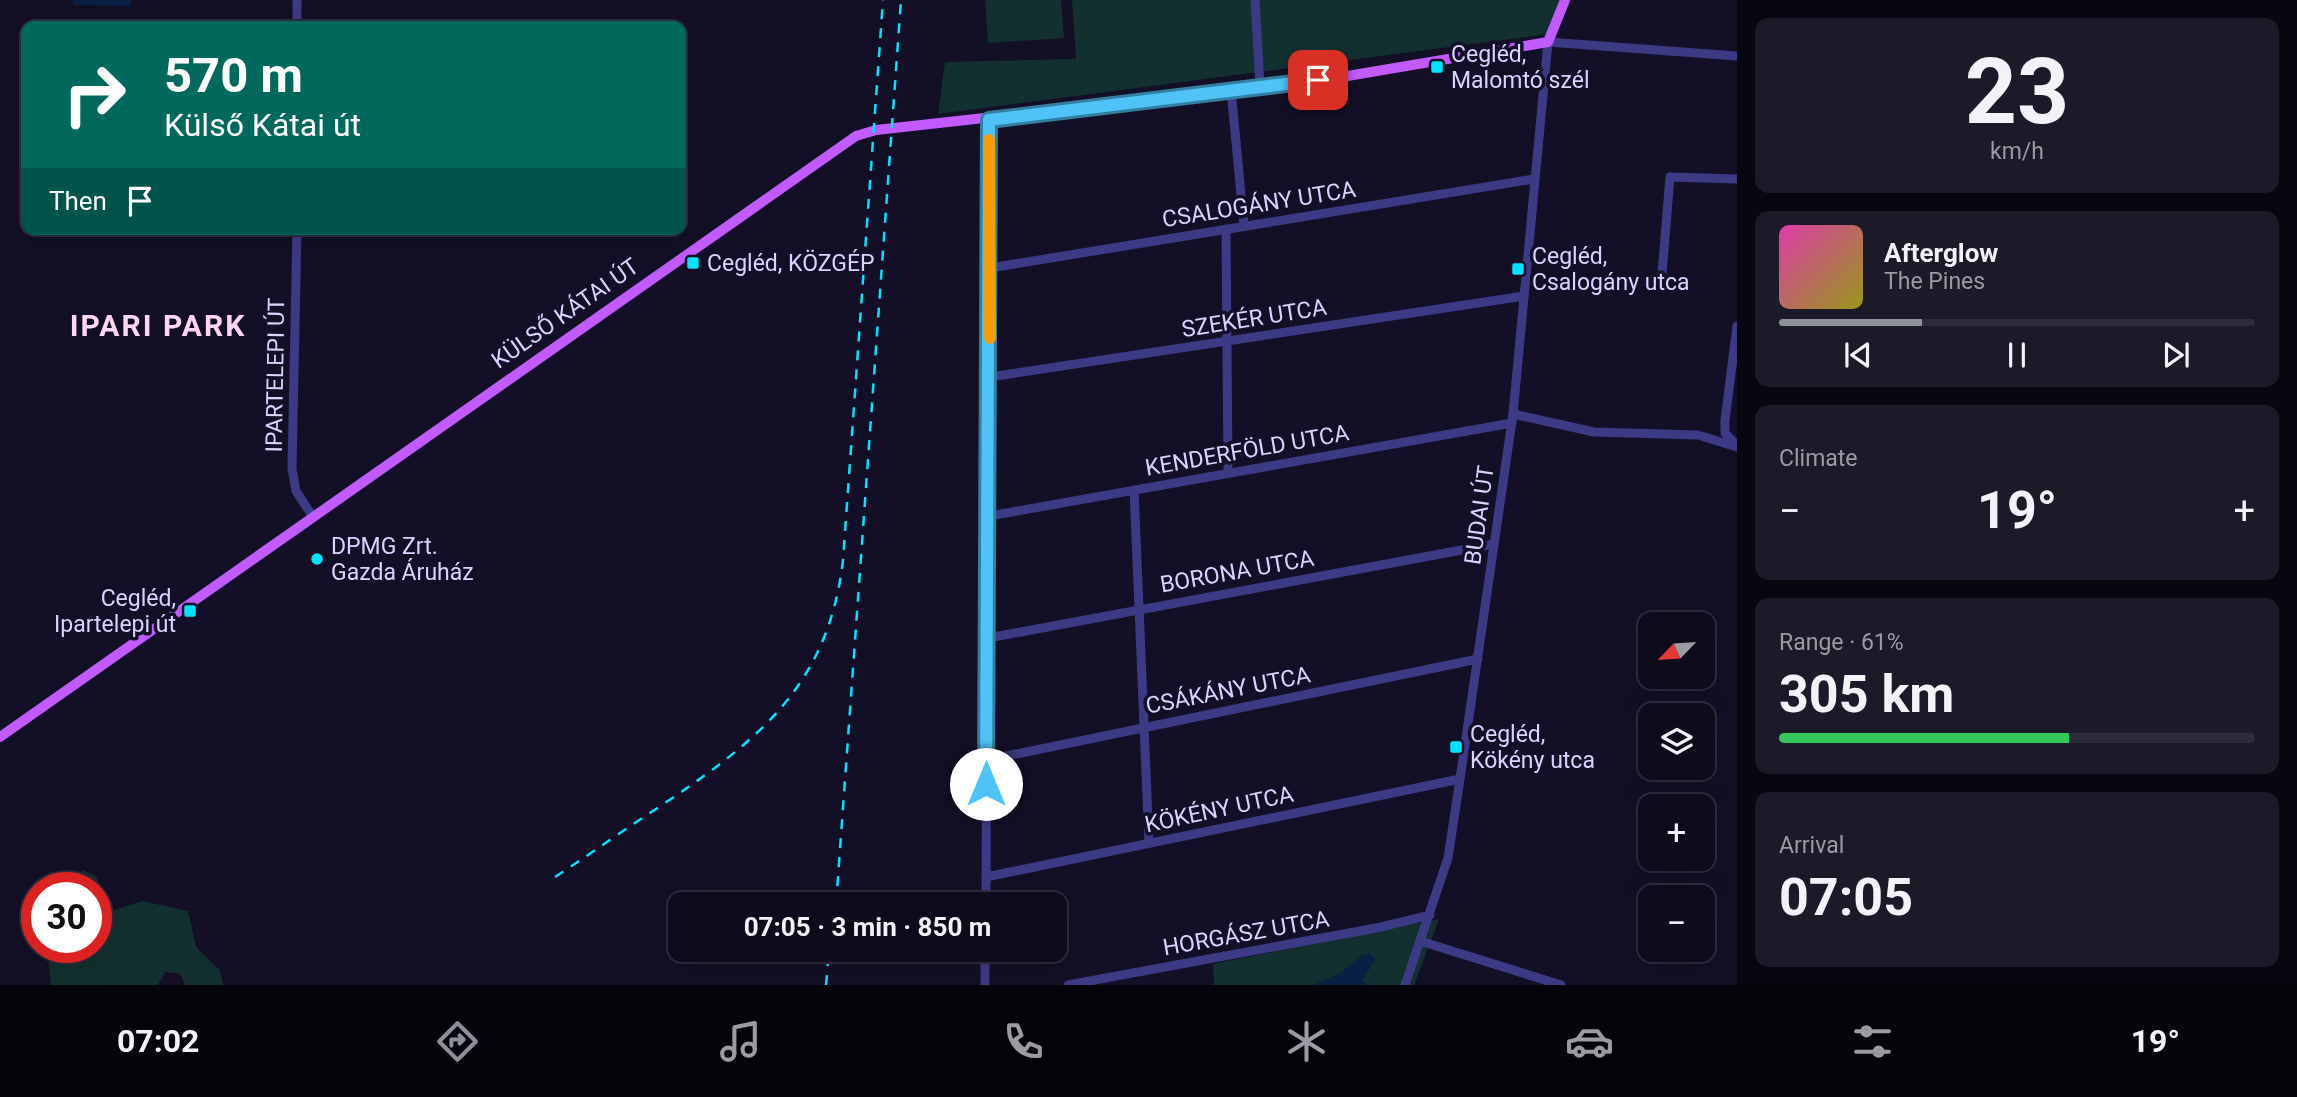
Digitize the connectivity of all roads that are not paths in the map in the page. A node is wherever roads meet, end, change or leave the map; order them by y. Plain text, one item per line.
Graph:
1 (297, 0) edge
2 (1255, 0) edge
3 (1565, 0) edge
4 (297, 21) edge
5 (1548, 42) junction
6 (1737, 56) edge
7 (1261, 86) junction
8 (1231, 90) junction
9 (989, 120) junction
10 (1534, 179) junction
11 (1737, 179) edge
12 (1244, 226) junction
13 (1226, 229) junction
14 (297, 235) edge
15 (990, 268) junction
16 (1661, 286) dead end
17 (1524, 296) junction
18 (1737, 326) edge
19 (1225, 342) junction
20 (990, 377) junction
21 (1512, 419) junction
22 (1737, 447) edge
23 (1228, 473) junction
24 (1134, 490) junction
25 (989, 516) junction
26 (313, 517) junction
27 (1494, 544) junction
28 (1139, 608) junction
29 (988, 638) junction
30 (1478, 659) junction
31 (1144, 727) junction
32 (0, 737) edge
33 (987, 760) junction
34 (1460, 779) junction
35 (1150, 843) junction
36 (986, 877) junction
37 (986, 892) edge
38 (1430, 915) junction
39 (1420, 942) junction
40 (985, 962) edge
41 (985, 985) edge
42 (1068, 985) edge
43 (1405, 985) edge
44 (1561, 985) edge

1 - 4 street
2 - 7 street
3 - 5 main road
5 - 6 street
5 - 7 main road, KÜLSŐ KÁTAI ÚT
5 - 10 street, BUDAI ÚT
7 - 8 main road, KÜLSŐ KÁTAI ÚT
8 - 9 main road, KÜLSŐ KÁTAI ÚT
8 - 12 street
9 - 15 street
9 - 26 main road, KÜLSŐ KÁTAI ÚT
10 - 12 street, CSALOGÁNY UTCA
10 - 17 street, BUDAI ÚT
11 - 16 street
12 - 13 street, CSALOGÁNY UTCA
13 - 15 street, CSALOGÁNY UTCA
13 - 19 street
14 - 26 street, IPARTELEPI ÚT
15 - 20 street
17 - 19 street, SZEKÉR UTCA
17 - 21 street, BUDAI ÚT
18 - 22 street
19 - 20 street, SZEKÉR UTCA
19 - 23 street
20 - 25 street
21 - 22 street
21 - 23 street, KENDERFÖLD UTCA
21 - 27 street, BUDAI ÚT
23 - 24 street, KENDERFÖLD UTCA
24 - 25 street, KENDERFÖLD UTCA
24 - 28 street
25 - 29 street
26 - 32 main road, KÜLSŐ KÁTAI ÚT
27 - 28 street, BORONA UTCA
27 - 30 street, BUDAI ÚT
28 - 29 street, BORONA UTCA
28 - 31 street
29 - 33 street
30 - 31 street, CSÁKÁNY UTCA
30 - 34 street, BUDAI ÚT
31 - 33 street, CSÁKÁNY UTCA
31 - 35 street
33 - 36 street
34 - 35 street, KÖKÉNY UTCA
34 - 38 street, BUDAI ÚT
35 - 36 street, KÖKÉNY UTCA
36 - 37 street
38 - 39 street, BUDAI ÚT
38 - 42 street, HORGÁSZ UTCA
39 - 43 street, BUDAI ÚT
39 - 44 street
40 - 41 street

